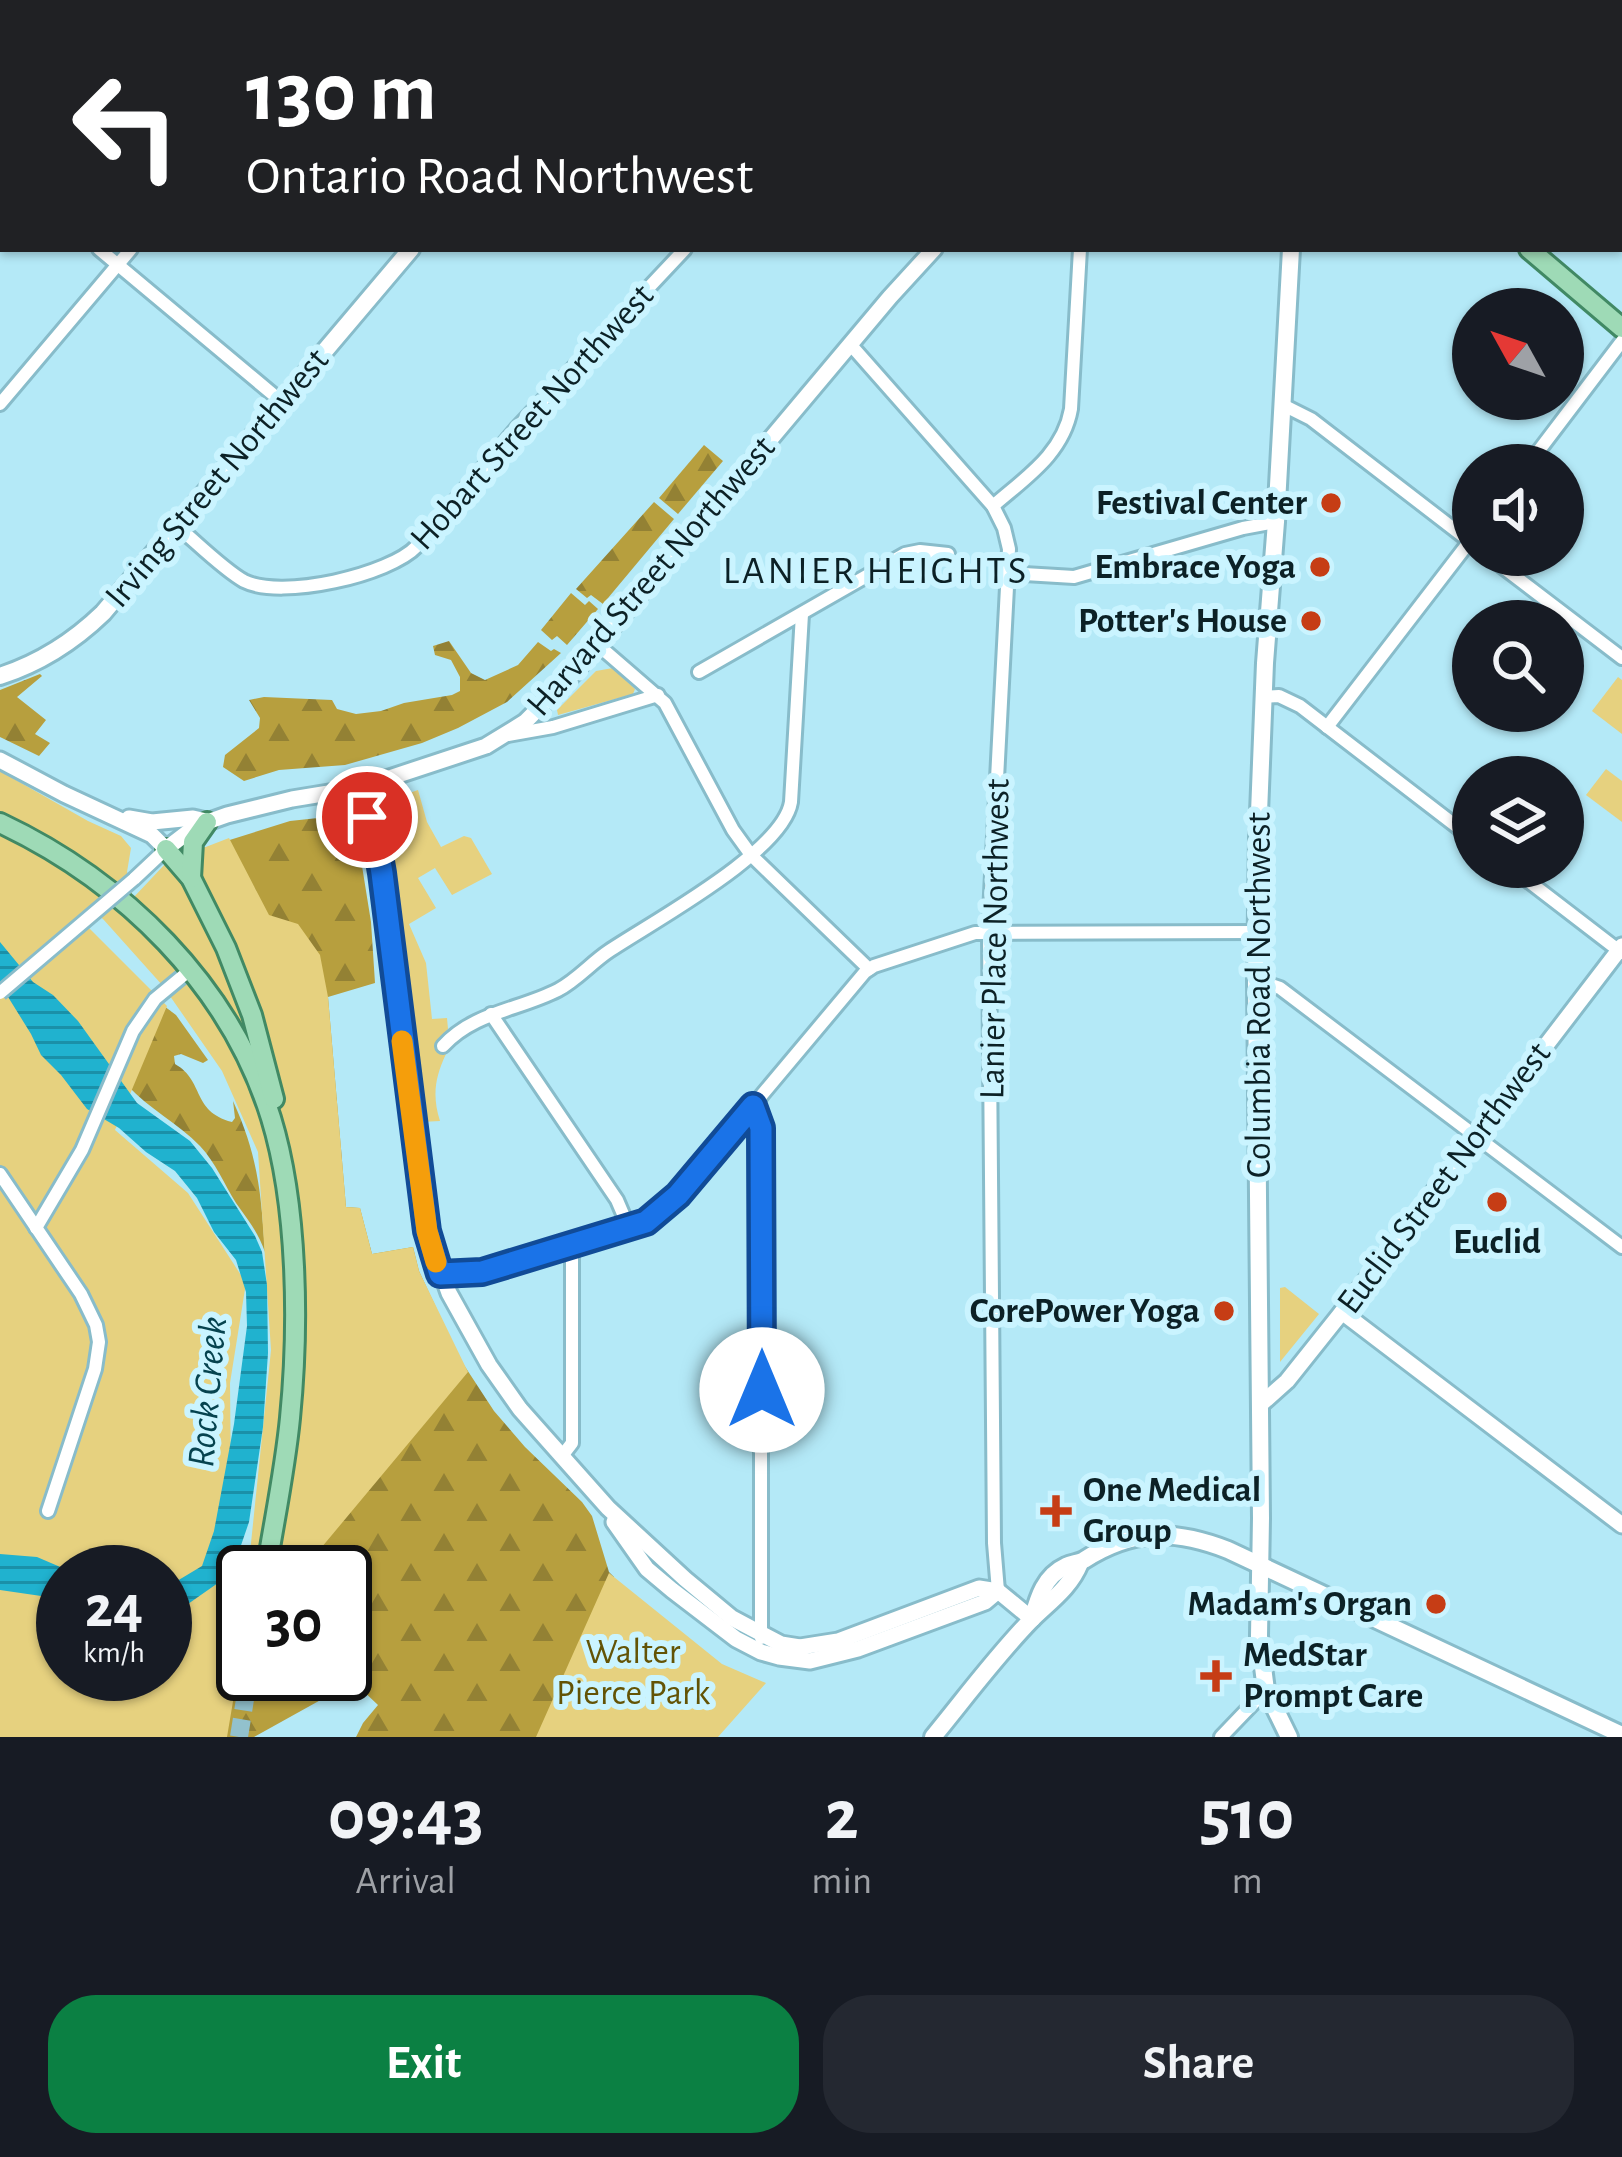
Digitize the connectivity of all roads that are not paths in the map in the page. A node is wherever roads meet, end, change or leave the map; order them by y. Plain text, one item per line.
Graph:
1 (103, 252) edge
2 (129, 252) edge
3 (408, 252) edge
4 (682, 252) edge
5 (931, 252) edge
6 (1080, 252) edge
7 (1292, 252) edge
8 (1533, 252) edge
9 (118, 265) junction
10 (1622, 328) edge
11 (1622, 340) edge
12 (850, 344) junction
13 (281, 402) junction
14 (0, 404) edge
15 (1283, 405) junction
16 (1544, 444) edge
17 (994, 506) junction
18 (1276, 522) junction
19 (177, 526) junction
20 (1452, 526) edge
21 (948, 554) dead end
22 (1452, 567) edge
23 (1009, 573) junction
24 (1515, 576) edge
25 (802, 614) junction
26 (598, 644) junction
27 (1622, 658) edge
28 (699, 672) dead end
29 (0, 676) edge
30 (658, 695) junction
31 (1264, 697) junction
32 (1327, 727) junction
33 (507, 735) junction
34 (0, 760) edge
35 (349, 789) junction
36 (97, 810) junction
37 (207, 822) junction
38 (1452, 823) edge
39 (0, 824) edge
40 (166, 849) junction
41 (751, 855) junction
42 (191, 878) junction
43 (1538, 888) edge
44 (989, 932) junction
45 (1257, 932) junction
46 (1621, 950) edge
47 (869, 969) junction
48 (190, 970) junction
49 (1256, 980) junction
50 (0, 993) edge
51 (490, 1014) junction
52 (443, 1046) dead end
53 (753, 1106) junction
54 (1476, 1136) junction
55 (280, 1152) junction
56 (0, 1174) edge
57 (36, 1228) junction
58 (629, 1228) junction
59 (572, 1245) junction
60 (1622, 1246) edge
61 (440, 1274) junction
62 (1342, 1312) junction
63 (1260, 1405) junction
64 (562, 1456) junction
65 (608, 1508) junction
66 (48, 1511) dead end
67 (1622, 1525) edge
68 (270, 1545) edge
69 (653, 1549) junction
70 (634, 1552) junction
71 (1260, 1565) junction
72 (998, 1591) junction
73 (1032, 1619) junction
74 (761, 1644) junction
75 (1266, 1690) junction
76 (1622, 1735) edge
77 (933, 1737) edge
78 (1221, 1737) edge
79 (1289, 1737) edge

1 - 9 street
2 - 9 street
3 - 13 main road, Irving Street Northwest
4 - 19 street, Hobart Street Northwest
5 - 12 street, Harvard Street Northwest
6 - 17 street
7 - 15 main road, Columbia Road Northwest
8 - 10 main road
9 - 13 street
9 - 14 street
11 - 16 street
12 - 17 street, Lanier Place Northwest
12 - 26 street, Harvard Street Northwest
13 - 19 main road, Irving Street Northwest
15 - 18 main road, Columbia Road Northwest
15 - 20 street
17 - 23 street, Lanier Place Northwest
18 - 23 street
18 - 31 main road, Columbia Road Northwest
19 - 29 main road, Irving Street Northwest
21 - 25 street
22 - 32 street
23 - 44 street, Lanier Place Northwest
24 - 27 street
25 - 28 street
25 - 41 street
26 - 30 street
26 - 33 street, Harvard Street Northwest
30 - 33 street
30 - 41 street
31 - 32 street
31 - 45 main road, Columbia Road Northwest
32 - 38 street
33 - 35 street, Harvard Street Northwest
34 - 36 street
35 - 37 street, Harvard Street Northwest
35 - 61 street
36 - 37 street
36 - 40 street
37 - 40 street, Harvard Street Northwest
37 - 42 main road
39 - 48 main road
40 - 42 main road
40 - 50 street, bridge
41 - 47 street
41 - 51 street
42 - 55 main road
43 - 46 street
44 - 45 street
44 - 47 street
44 - 72 street, Lanier Place Northwest
45 - 49 main road, Columbia Road Northwest
46 - 54 street, Euclid Street Northwest
47 - 53 street
48 - 55 main road
48 - 57 street
49 - 54 street
49 - 63 main road, Columbia Road Northwest
51 - 52 street
51 - 58 street
53 - 58 street
53 - 74 street
54 - 60 street
54 - 62 street, Euclid Street Northwest
55 - 68 main road
56 - 57 street
57 - 66 street
58 - 59 street
59 - 61 street
59 - 64 street
61 - 64 street
62 - 63 street, Euclid Street Northwest
62 - 67 street
63 - 71 main road, Columbia Road Northwest
64 - 65 street
65 - 69 street
65 - 70 street
69 - 70 street
69 - 74 street
70 - 74 street
71 - 73 main road
71 - 75 main road, Columbia Road Northwest
71 - 76 main road
72 - 73 street
72 - 74 street
73 - 77 main road
75 - 78 street
75 - 79 main road, Columbia Road Northwest

